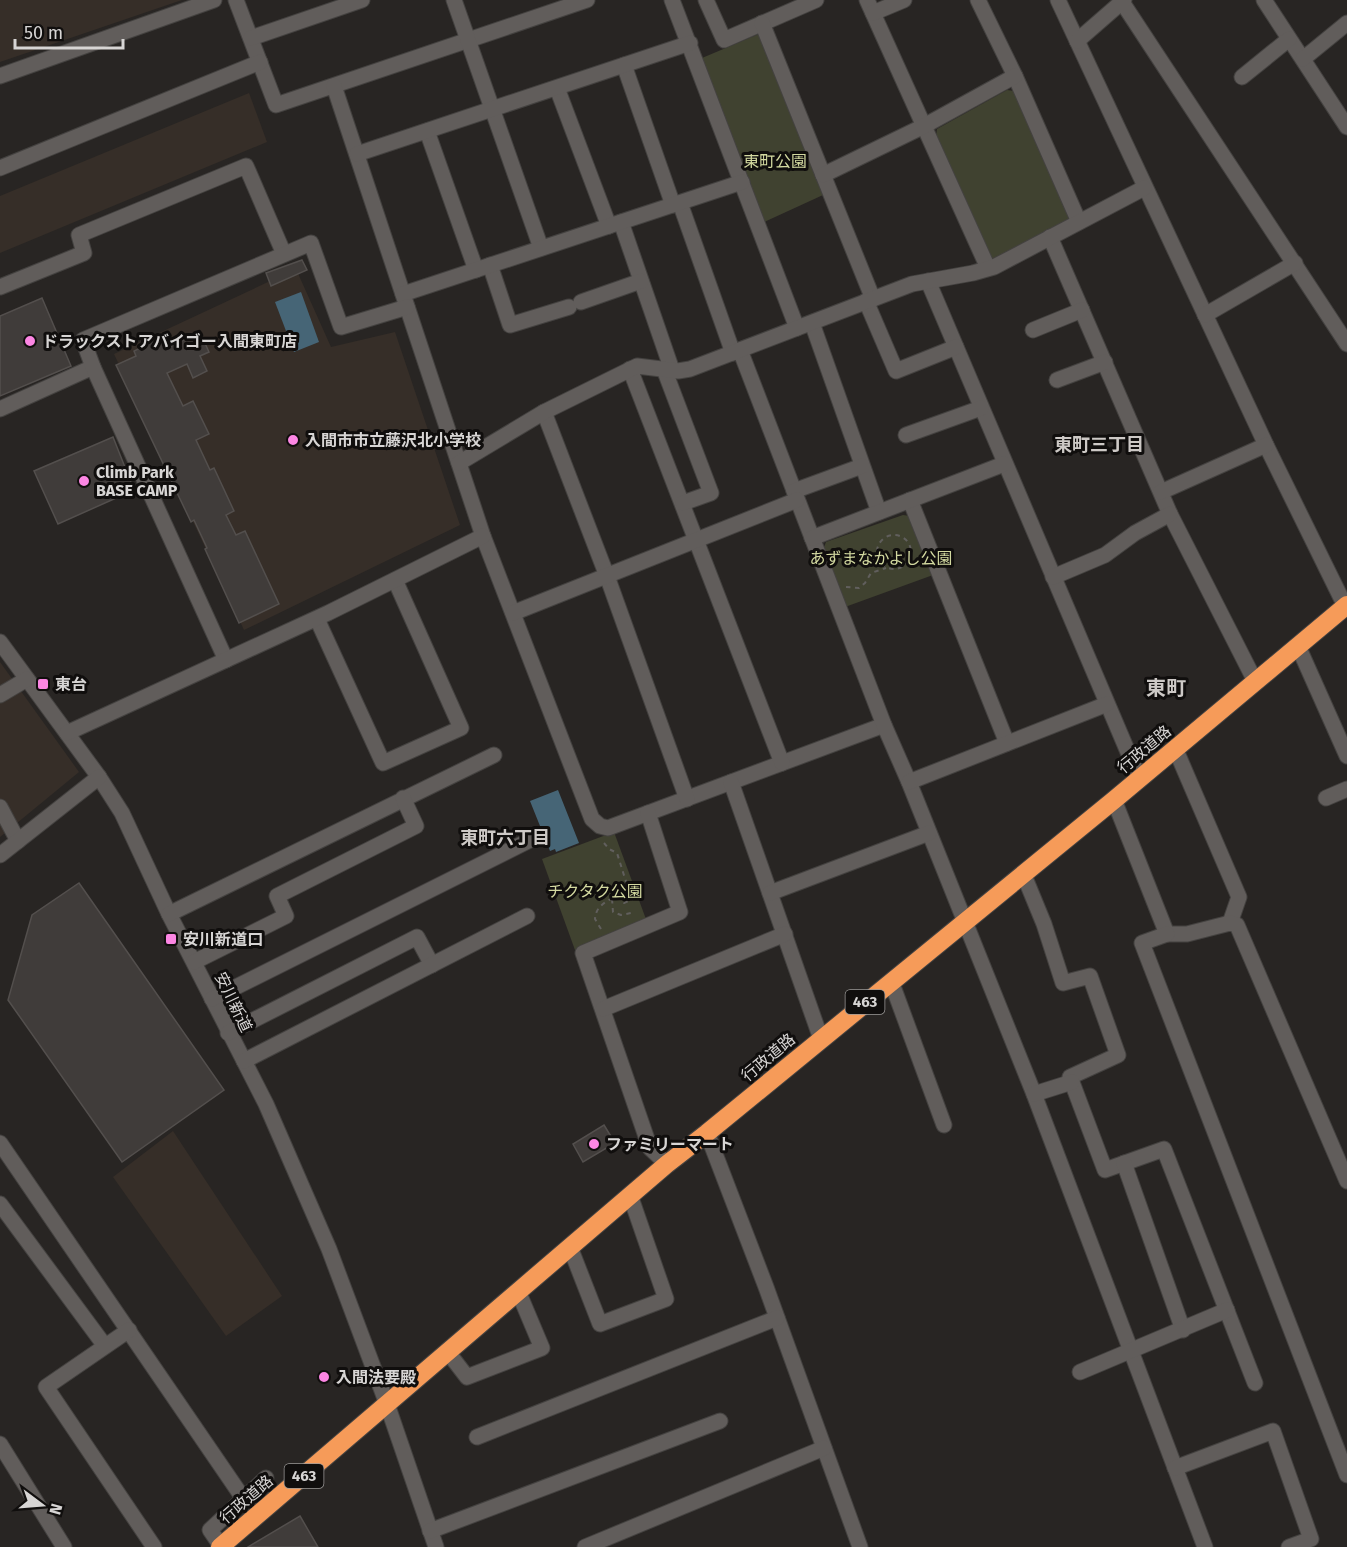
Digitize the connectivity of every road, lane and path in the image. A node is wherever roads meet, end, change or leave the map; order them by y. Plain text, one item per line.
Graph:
1 (214, 0) edge
2 (236, 0) edge
3 (362, 0) edge
4 (454, 0) edge
5 (587, 0) edge
6 (672, 0) edge
7 (706, 0) edge
8 (816, 0) edge
9 (904, 0) edge
10 (978, 0) edge
11 (1058, 0) edge
12 (1123, 1) edge
13 (1272, 3) edge
14 (320, 7) edge
15 (870, 7) edge
16 (762, 23) junction
17 (1347, 23) edge
18 (251, 38) junction
19 (469, 39) junction
20 (1289, 39) junction
21 (1077, 41) junction
22 (690, 43) junction
23 (1303, 59) junction
24 (260, 62) junction
25 (624, 65) junction
26 (0, 76) edge
27 (1016, 76) junction
28 (1242, 77) dead end
29 (334, 86) junction
30 (557, 88) junction
31 (493, 109) junction
32 (1346, 123) edge
33 (924, 126) junction
34 (427, 131) junction
35 (357, 154) junction
36 (0, 168) edge
37 (823, 175) junction
38 (742, 182) junction
39 (1144, 188) junction
40 (677, 204) junction
41 (1079, 222) junction
42 (615, 224) junction
43 (1050, 237) junction
44 (541, 248) junction
45 (284, 254) junction
46 (1294, 262) junction
47 (483, 267) junction
48 (988, 268) junction
49 (641, 281) junction
50 (928, 281) junction
51 (0, 287) edge
52 (405, 300) junction
53 (870, 300) junction
54 (1082, 310) junction
55 (1205, 315) junction
56 (812, 322) junction
57 (797, 328) junction
58 (1033, 330) dead end
59 (1347, 344) edge
60 (956, 347) junction
61 (737, 351) junction
62 (1105, 362) junction
63 (93, 367) junction
64 (630, 369) junction
65 (668, 370) junction
66 (1057, 380) dead end
67 (0, 408) edge
68 (981, 408) junction
69 (544, 412) junction
70 (906, 435) dead end
71 (1266, 445) junction
72 (459, 463) junction
73 (1005, 464) junction
74 (862, 466) junction
75 (1161, 492) junction
76 (796, 496) junction
77 (910, 500) junction
78 (683, 503) junction
79 (879, 512) junction
80 (1170, 514) junction
81 (483, 536) junction
82 (812, 538) junction
83 (698, 540) junction
84 (889, 568) junction
85 (607, 576) junction
86 (1053, 577) junction
87 (395, 580) junction
88 (831, 588) junction
89 (1346, 605) edge
90 (513, 613) junction
91 (317, 619) junction
92 (0, 642) edge
93 (1298, 646) junction
94 (226, 660) junction
95 (27, 679) junction
96 (1256, 681) junction
97 (0, 695) edge
98 (1107, 704) junction
99 (884, 725) junction
100 (67, 733) junction
101 (1007, 743) junction
102 (1175, 748) junction
103 (494, 756) dead end
104 (1347, 756) edge
105 (782, 763) junction
106 (99, 777) junction
107 (1139, 778) junction
108 (731, 782) junction
109 (909, 782) junction
110 (1347, 789) edge
111 (403, 798) junction
112 (1326, 798) dead end
113 (687, 799) junction
114 (1114, 800) junction
115 (0, 807) edge
116 (648, 813) junction
117 (600, 826) junction
118 (929, 833) junction
119 (530, 840) dead end
120 (18, 841) junction
121 (0, 855) edge
122 (1023, 873) junction
123 (628, 888) junction
124 (770, 893) junction
125 (621, 894) junction
126 (612, 899) junction
127 (169, 914) junction
128 (527, 916) dead end
129 (964, 921) junction
130 (1230, 923) junction
131 (638, 930) junction
132 (785, 934) junction
133 (1167, 934) junction
134 (612, 941) junction
135 (194, 962) junction
136 (432, 965) junction
137 (891, 981) junction
138 (212, 999) junction
139 (603, 1009) junction
140 (228, 1033) junction
141 (821, 1039) junction
142 (244, 1061) junction
143 (1072, 1082) junction
144 (1034, 1094) junction
145 (944, 1125) dead end
146 (707, 1133) junction
147 (0, 1143) edge
148 (1124, 1163) junction
149 (667, 1164) junction
150 (1347, 1181) edge
151 (630, 1195) junction
152 (0, 1204) edge
153 (570, 1247) junction
154 (518, 1291) junction
155 (1227, 1311) junction
156 (777, 1318) junction
157 (129, 1330) junction
158 (1183, 1330) junction
159 (105, 1346) junction
160 (447, 1351) junction
161 (1131, 1352) junction
162 (1080, 1372) dead end
163 (1255, 1383) dead end
164 (387, 1404) junction
165 (720, 1421) dead end
166 (477, 1437) dead end
167 (0, 1444) edge
168 (824, 1448) junction
169 (1175, 1468) junction
170 (1347, 1475) edge
171 (266, 1478) dead end
172 (243, 1497) junction
173 (430, 1531) junction
174 (64, 1547) edge
175 (154, 1547) edge
176 (221, 1547) edge
177 (436, 1547) edge
178 (585, 1547) edge
179 (860, 1547) edge
180 (1205, 1547) edge
181 (1289, 1547) edge

1 - 26 street
2 - 18 street
3 - 14 street
4 - 19 street
5 - 19 street
6 - 22 street
7 - 16 street
8 - 16 street
9 - 15 street
10 - 27 street
11 - 21 street
12 - 21 street
12 - 46 street
13 - 20 street
14 - 18 street
15 - 33 street
16 - 37 street
17 - 23 street
18 - 24 street
19 - 29 street
19 - 31 street
20 - 23 street
20 - 28 street
21 - 39 street
22 - 25 street
22 - 38 street
23 - 32 street
24 - 29 street
24 - 36 street
25 - 30 street
25 - 40 street
27 - 33 street
27 - 41 street
29 - 35 street
30 - 31 street
30 - 42 street
31 - 34 street
31 - 44 street
33 - 37 street
33 - 48 street
34 - 35 street
34 - 47 street
35 - 52 street
37 - 53 street
38 - 40 street
38 - 57 street
39 - 41 street
39 - 55 street
40 - 42 street
40 - 61 street
41 - 43 street
42 - 44 street
42 - 49 street
43 - 48 street
43 - 54 street
44 - 47 street
45 - 51 street
45 - 52 street
45 - 63 street
46 - 55 street
46 - 59 street
47 - 49 street
47 - 52 street
48 - 50 street
49 - 65 street
50 - 53 street
50 - 60 street
52 - 72 street
53 - 56 street
53 - 60 street
54 - 58 street
54 - 62 street
55 - 71 street
56 - 57 street
56 - 74 street
57 - 61 street
60 - 68 street
61 - 65 street
61 - 76 street
62 - 66 street
62 - 75 street
63 - 67 street
63 - 94 street
64 - 65 street
64 - 69 street
64 - 78 street
65 - 78 street
68 - 70 street
68 - 73 street
69 - 72 street
69 - 85 street
71 - 75 street
71 - 89 street
72 - 81 street
73 - 77 street
73 - 86 street
74 - 76 street
74 - 79 street
75 - 80 street
76 - 82 street
76 - 83 street
77 - 79 street
77 - 101 street
78 - 83 street
79 - 82 street
80 - 86 street
80 - 96 street
81 - 87 street
81 - 90 street
82 - 88 street
83 - 85 street
83 - 105 street
84 - 84 path
84 - 88 path
85 - 90 street
85 - 113 street
86 - 98 street
87 - 91 street
87 - 91 street
88 - 99 street
89 - 93 highway, 行政道路 / 463
90 - 117 street
91 - 94 street
92 - 95 street, 安川新道
93 - 96 highway, 行政道路 / 463
93 - 104 street
94 - 100 street
95 - 97 street
95 - 100 street, 安川新道
96 - 102 highway, 行政道路 / 463
98 - 101 street
98 - 107 street
99 - 105 street
99 - 109 street
100 - 106 street, 安川新道
101 - 109 street
102 - 107 highway, 行政道路 / 463
102 - 130 street
103 - 111 street
105 - 108 street
106 - 120 street
106 - 127 street, 安川新道
107 - 114 highway, 行政道路 / 463
108 - 113 street
108 - 124 street
109 - 118 street
110 - 112 street
111 - 127 street
111 - 135 street
113 - 116 street
114 - 122 highway, 行政道路 / 463
114 - 133 street
115 - 120 street
116 - 117 street
116 - 131 street
117 - 123 path
118 - 124 street
118 - 129 street
119 - 138 street
120 - 121 street
122 - 129 highway, 行政道路 / 463
122 - 143 street
123 - 125 path
123 - 125 path
124 - 132 street
125 - 126 path
126 - 131 path
126 - 134 path
127 - 135 street, 安川新道
128 - 136 street
129 - 137 highway, 行政道路 / 463
129 - 144 street
130 - 133 street
130 - 150 street
131 - 134 street
132 - 139 street
132 - 141 street
133 - 170 street
134 - 139 street
135 - 138 street, 安川新道
136 - 140 street
136 - 142 street
137 - 141 highway, 行政道路 / 463
137 - 145 street
138 - 140 street, 安川新道
139 - 149 street
140 - 142 street, 安川新道
141 - 146 highway, 行政道路 / 463
142 - 164 street, 安川新道
143 - 144 street
143 - 148 street
144 - 161 street
146 - 149 highway, 行政道路 / 463
146 - 156 street
147 - 157 street
148 - 155 street
148 - 158 street
149 - 151 highway, 行政道路 / 463
151 - 153 highway, 行政道路 / 463
151 - 153 street
152 - 159 street
153 - 154 highway, 行政道路 / 463
154 - 160 highway, 行政道路 / 463
154 - 160 street
155 - 158 street
155 - 163 street
156 - 166 street
156 - 168 street
157 - 159 street
157 - 172 street
158 - 161 street
159 - 175 street
160 - 164 highway, 行政道路 / 463
161 - 162 street
161 - 169 street
164 - 173 street, 安川新道
164 - 176 highway, 行政道路 / 463
165 - 173 street
167 - 174 street
168 - 178 street
168 - 179 street
169 - 180 street
169 - 181 street
171 - 172 street
172 - 176 street
173 - 177 street, 安川新道

